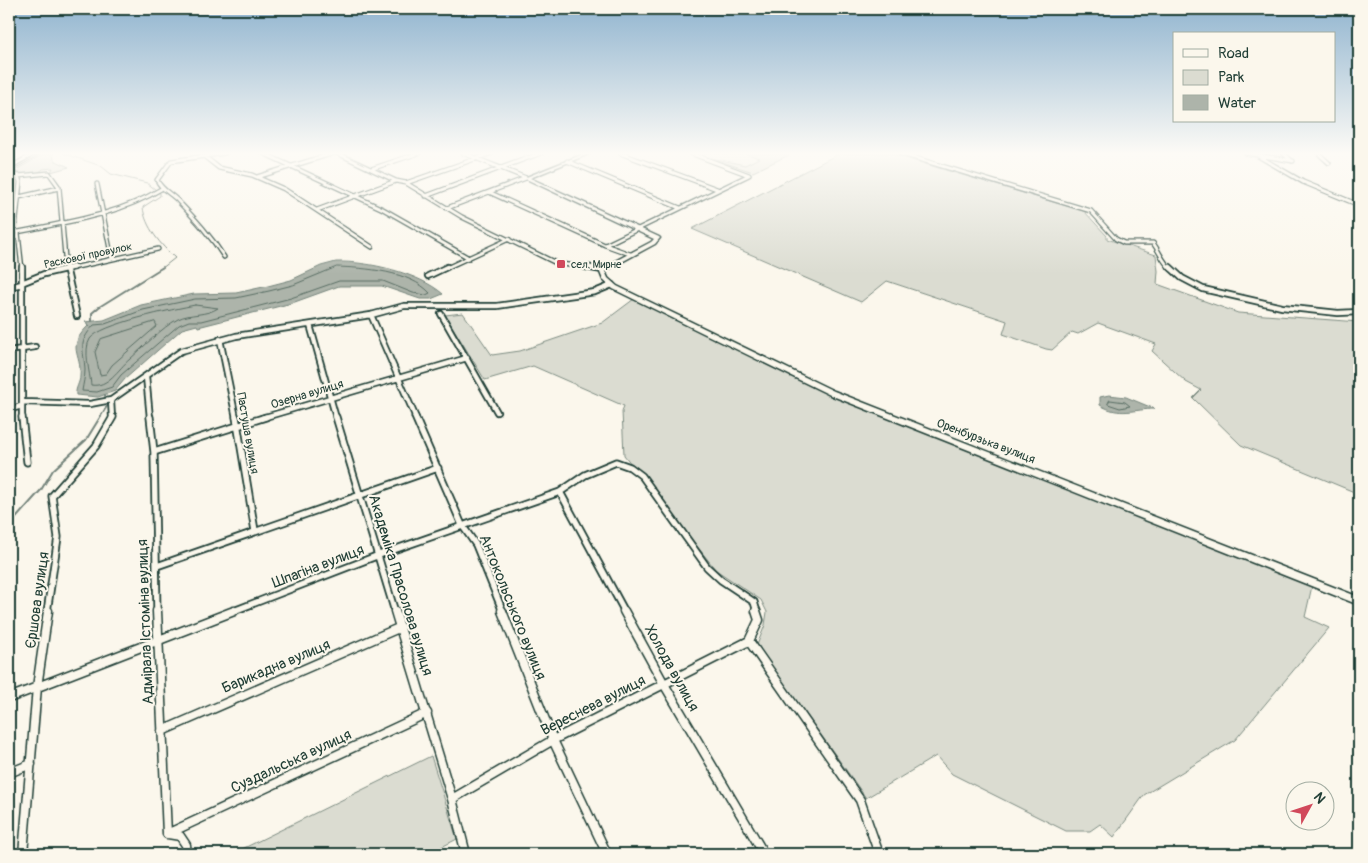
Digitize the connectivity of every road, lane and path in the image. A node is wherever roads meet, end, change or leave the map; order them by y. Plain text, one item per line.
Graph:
1 (19, 193) edge
2 (36, 193) edge
3 (59, 193) edge
4 (99, 193) edge
5 (154, 193) edge
6 (165, 193) edge
7 (291, 193) edge
8 (347, 193) edge
9 (365, 193) edge
10 (422, 193) edge
11 (433, 193) edge
12 (491, 193) joint
13 (561, 193) edge
14 (645, 193) edge
15 (709, 193) edge
16 (1032, 193) edge
17 (1330, 193) edge
18 (426, 196) junction
19 (19, 197) junction
20 (355, 197) junction
21 (1359, 205) edge
22 (447, 208) junction
23 (680, 208) junction
24 (317, 210) junction
25 (102, 213) junction
26 (62, 222) junction
27 (640, 228) junction
28 (17, 231) junction
29 (9, 232) edge
30 (509, 239) junction
31 (605, 246) junction
32 (372, 247) dead end
33 (158, 249) dead end
34 (630, 254) junction
35 (224, 257) dead end
36 (469, 258) junction
37 (112, 259) junction
38 (66, 269) junction
39 (602, 270) junction
40 (428, 276) dead end
41 (23, 283) junction
42 (612, 285) junction
43 (9, 286) edge
44 (1359, 312) edge
45 (441, 314) dead end
46 (371, 315) junction
47 (77, 316) dead end
48 (310, 325) junction
49 (220, 339) junction
50 (36, 346) dead end
51 (22, 348) junction
52 (9, 351) edge
53 (467, 358) junction
54 (146, 376) junction
55 (400, 378) junction
56 (330, 398) junction
57 (111, 400) junction
58 (22, 404) junction
59 (9, 410) edge
60 (497, 412) dead end
61 (238, 426) junction
62 (154, 452) junction
63 (28, 462) dead end
64 (438, 468) junction
65 (560, 492) junction
66 (360, 494) junction
67 (462, 525) junction
68 (255, 531) junction
69 (380, 556) junction
70 (157, 566) junction
71 (1359, 601) edge
72 (401, 627) junction
73 (158, 640) junction
74 (749, 642) junction
75 (664, 684) junction
76 (37, 687) junction
77 (9, 698) edge
78 (426, 713) junction
79 (162, 730) junction
80 (553, 740) junction
81 (31, 764) junction
82 (9, 773) edge
83 (452, 799) junction
84 (167, 834) junction
85 (23, 854) edge
86 (187, 854) edge
87 (466, 854) edge
88 (607, 854) edge
89 (764, 854) edge
90 (879, 854) edge

1 - 19 street
2 - 19 street
3 - 26 street
4 - 25 street
5 - 25 street
6 - 35 street
7 - 24 street
8 - 20 street
9 - 20 street
10 - 18 street
11 - 18 street
12 - 22 street
12 - 31 street
13 - 27 street
14 - 23 street
15 - 23 street
16 - 44 street
17 - 21 street
18 - 22 street
19 - 28 street
20 - 24 street
20 - 36 street
22 - 30 street
23 - 27 street
24 - 32 street
25 - 26 street
25 - 37 street
26 - 28 street
26 - 38 street
27 - 31 street
27 - 34 street
28 - 29 street
28 - 41 street
30 - 36 street
30 - 39 street
31 - 34 street
33 - 37 street, Раскової провулок
34 - 39 street
36 - 40 street
37 - 38 street, Раскової провулок
38 - 41 street, Раскової провулок
38 - 47 street
39 - 42 street
41 - 43 street, Раскової провулок
41 - 51 street
42 - 46 street
42 - 71 street, Оренбурзька вулиця
45 - 53 street
46 - 48 street
46 - 55 street, Антокольського вулиця
48 - 49 street
48 - 56 street, Академіка Прасолова вулиця
49 - 54 street
49 - 61 street, Пастуша вулиця
50 - 51 street
51 - 52 street
51 - 58 street
53 - 55 street, Озерна вулиця
53 - 60 street
54 - 57 street
54 - 62 street, Адмірала Істоміна вулиця
55 - 56 street, Озерна вулиця
55 - 64 street, Антокольського вулиця
56 - 61 street, Озерна вулиця
56 - 66 street, Академіка Прасолова вулиця
57 - 58 street
57 - 76 street, Єршова вулиця
58 - 59 street
58 - 63 street
61 - 62 street, Озерна вулиця
61 - 68 street, Пастуша вулиця
62 - 70 street, Адмірала Істоміна вулиця
64 - 66 street
64 - 67 street, Антокольського вулиця
65 - 67 street, Шпагіна вулиця
65 - 74 street, Шпагіна вулиця
65 - 75 street, Холода вулиця
66 - 68 street
66 - 69 street, Академіка Прасолова вулиця
67 - 69 street, Шпагіна вулиця
67 - 80 street, Антокольського вулиця
68 - 70 street
69 - 72 street, Академіка Прасолова вулиця
69 - 73 street, Шпагіна вулиця
70 - 73 street, Адмірала Істоміна вулиця
72 - 78 street, Академіка Прасолова вулиця
72 - 79 street, Барикадна вулиця
73 - 76 street, Шпагіна вулиця
73 - 79 street, Адмірала Істоміна вулиця
74 - 75 street, Вереснева вулиця
74 - 90 street
75 - 80 street, Вереснева вулиця
75 - 89 street, Холода вулиця
76 - 77 street, Шпагіна вулиця
76 - 81 street, Єршова вулиця
78 - 83 street, Академіка Прасолова вулиця
78 - 84 street, Суздальська вулиця
79 - 84 street, Адмірала Істоміна вулиця
80 - 83 street, Вереснева вулиця
80 - 88 street, Антокольського вулиця
81 - 82 street
81 - 85 street, Єршова вулиця
83 - 87 street, Академіка Прасолова вулиця
84 - 86 street

